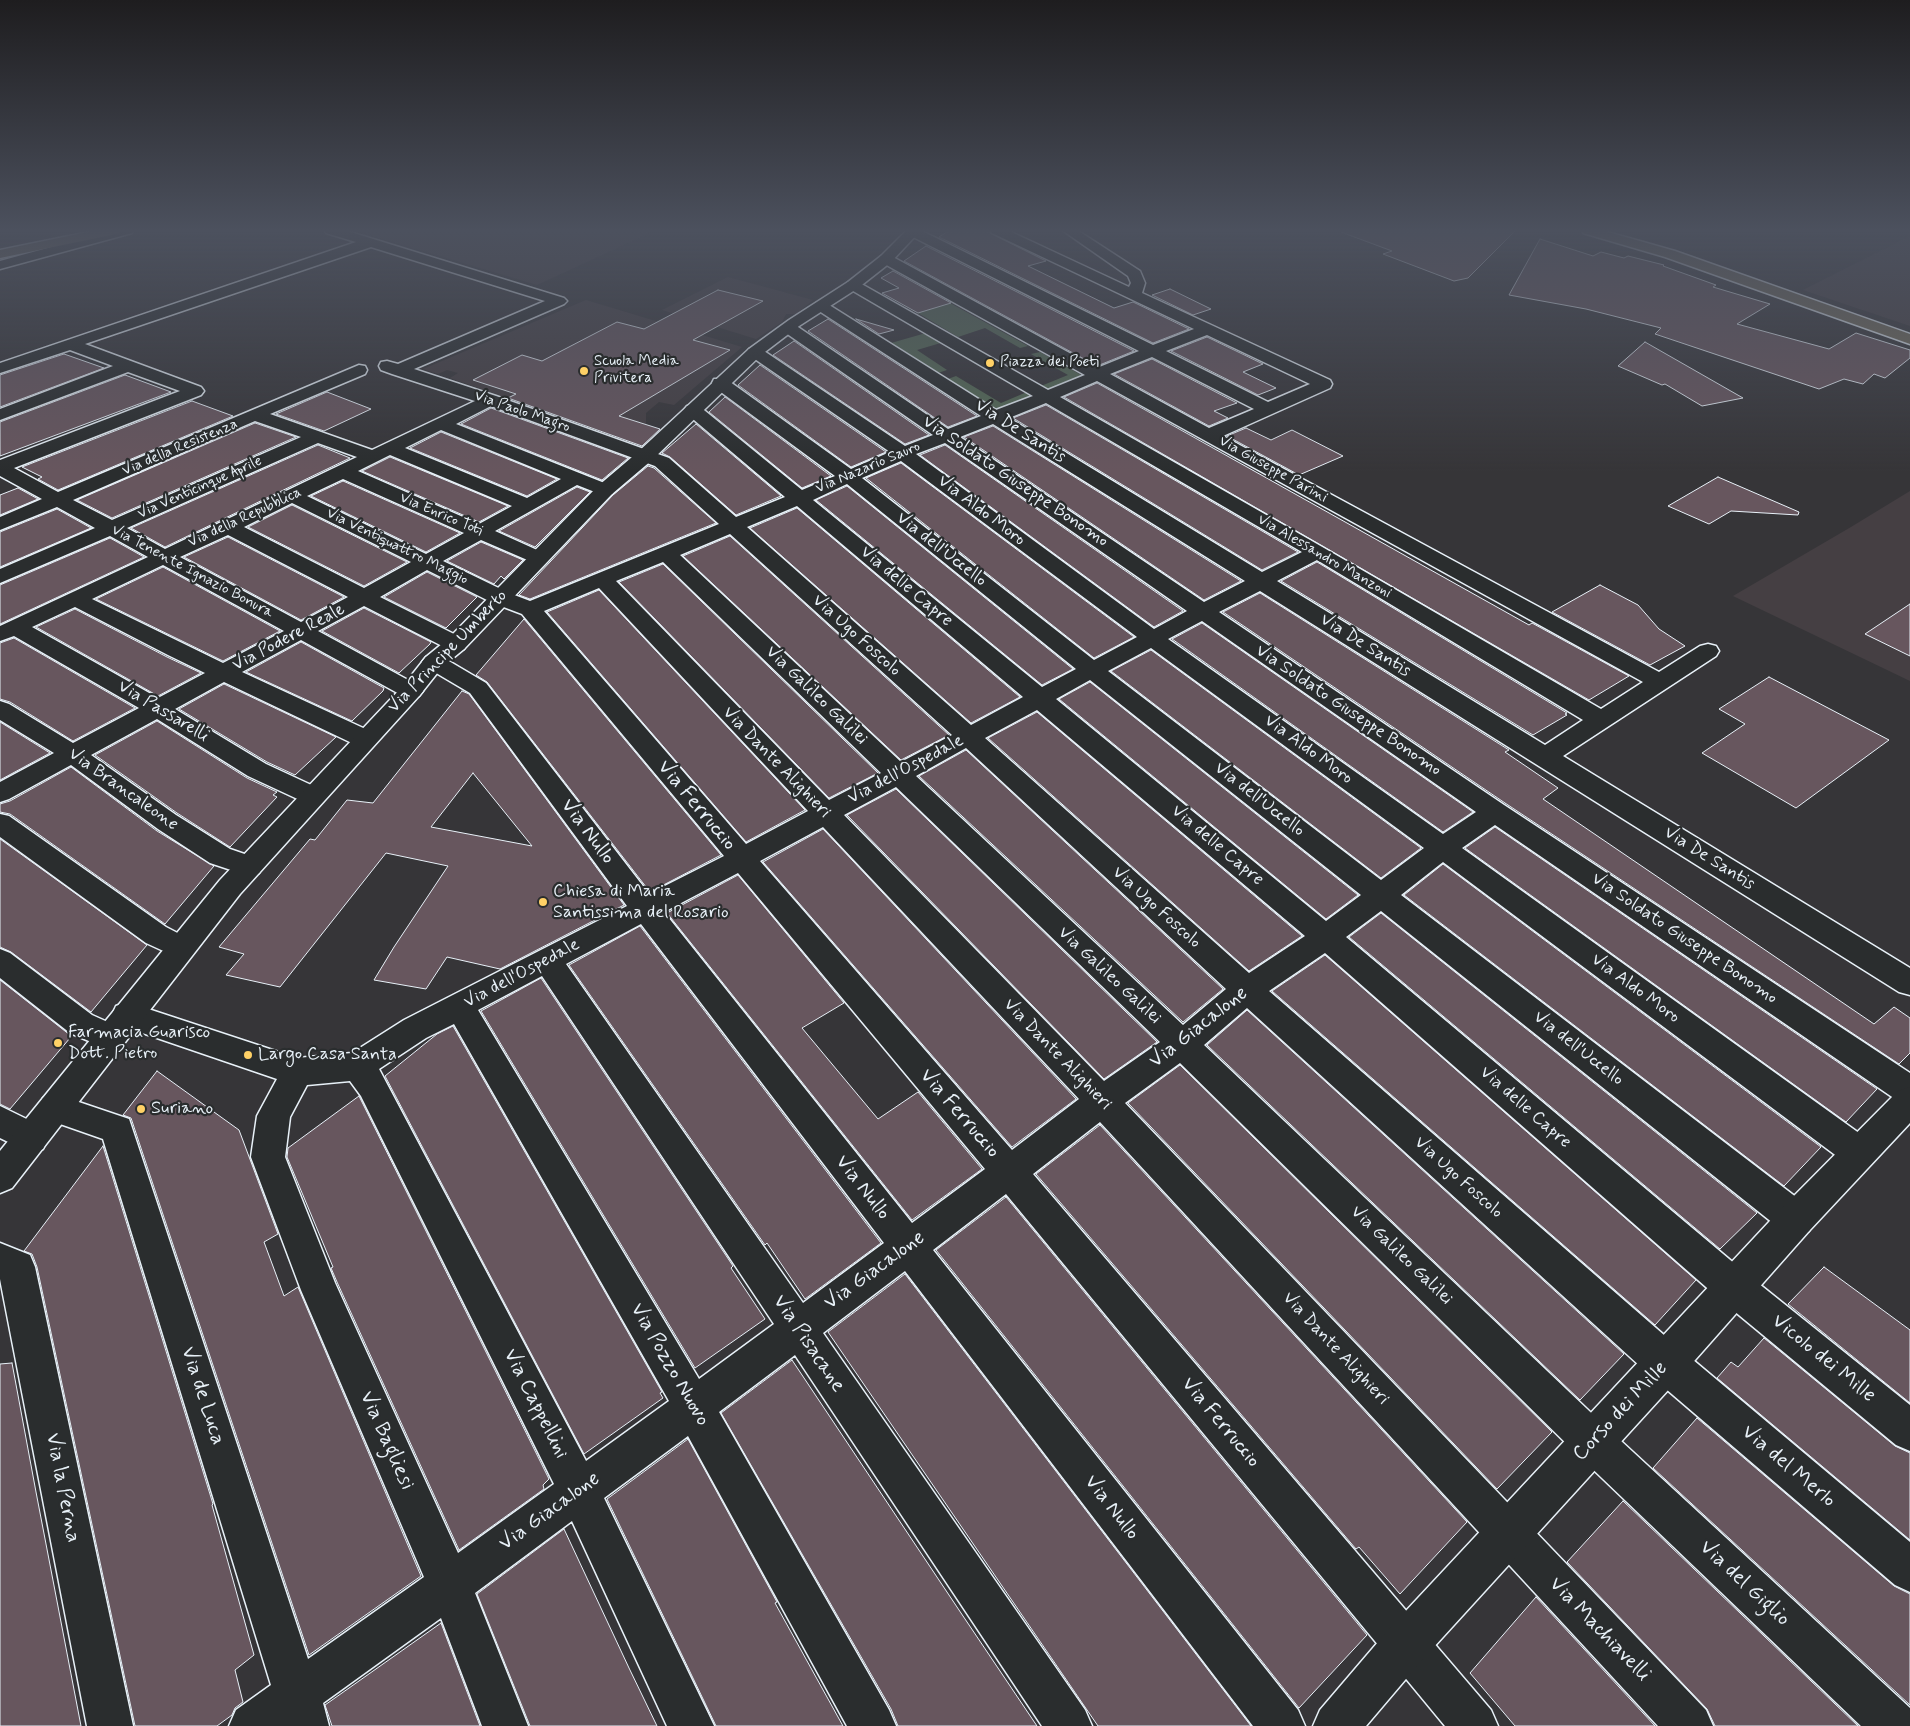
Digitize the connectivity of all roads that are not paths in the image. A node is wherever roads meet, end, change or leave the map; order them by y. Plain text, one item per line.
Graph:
1 (169, 311) edge
2 (535, 311) edge
3 (814, 311) edge
4 (828, 311) edge
5 (897, 311) edge
6 (980, 311) edge
7 (1073, 311) edge
8 (1169, 311) edge
9 (1830, 311) edge
10 (1849, 311) edge
11 (789, 328) junction
12 (1207, 329) junction
13 (1910, 332) edge
14 (1910, 339) edge
15 (70, 344) junction
16 (1153, 351) junction
17 (755, 352) junction
18 (128, 366) junction
19 (0, 368) edge
20 (359, 370) dead end
21 (1096, 374) junction
22 (720, 383) junction
23 (1046, 396) junction
24 (490, 400) junction
25 (1268, 409) junction
26 (694, 410) junction
27 (0, 415) edge
28 (255, 415) junction
29 (995, 417) junction
30 (442, 424) junction
31 (947, 435) junction
32 (1209, 435) junction
33 (317, 437) junction
34 (391, 449) junction
35 (903, 453) junction
36 (645, 456) junction
37 (373, 458) junction
38 (0, 467) edge
39 (343, 472) junction
40 (848, 476) junction
41 (576, 478) junction
42 (605, 490) junction
43 (292, 496) junction
44 (800, 498) junction
45 (58, 500) junction
46 (528, 505) junction
47 (0, 524) edge
48 (733, 526) junction
49 (228, 527) junction
50 (110, 528) junction
51 (481, 532) junction
52 (1317, 552) junction
53 (666, 553) junction
54 (165, 556) junction
55 (539, 558) junction
56 (428, 561) junction
57 (0, 577) edge
58 (602, 579) junction
59 (1261, 582) junction
60 (364, 597) junction
61 (75, 599) junction
62 (515, 604) junction
63 (1204, 612) junction
64 (7, 630) edge
65 (301, 631) junction
66 (1153, 639) junction
67 (1708, 651) dead end
68 (445, 653) junction
69 (1092, 670) junction
70 (224, 672) junction
71 (1660, 682) junction
72 (411, 692) junction
73 (1040, 700) junction
74 (158, 708) junction
75 (0, 709) edge
76 (1601, 720) junction
77 (968, 736) junction
78 (365, 740) junction
79 (73, 754) junction
80 (1544, 757) junction
81 (898, 775) junction
82 (0, 793) edge
83 (312, 796) junction
84 (1495, 812) junction
85 (824, 813) junction
86 (0, 824) edge
87 (1444, 848) junction
88 (741, 859) junction
89 (249, 866) junction
90 (1381, 896) junction
91 (646, 909) junction
92 (1326, 937) junction
93 (169, 942) junction
94 (0, 961) edge
95 (548, 961) junction
96 (1910, 983) edge
97 (1247, 990) junction
98 (460, 1007) junction
99 (119, 1026) junction
100 (1182, 1044) junction
101 (297, 1072) junction
102 (365, 1076) junction
103 (1910, 1091) edge
104 (1102, 1100) junction
105 (1910, 1101) edge
106 (55, 1108) junction
107 (0, 1121) edge
108 (31, 1138) junction
109 (1858, 1152) junction
110 (1009, 1172) junction
111 (0, 1177) edge
112 (1796, 1219) junction
113 (908, 1247) junction
114 (0, 1262) edge
115 (1735, 1288) junction
116 (798, 1328) junction
117 (1666, 1363) junction
118 (694, 1407) junction
119 (1910, 1431) edge
120 (1593, 1442) junction
121 (579, 1490) junction
122 (1508, 1534) junction
123 (1910, 1570) edge
124 (450, 1585) junction
125 (1406, 1644) junction
126 (301, 1710) edge
127 (110, 1726) edge
128 (252, 1726) edge
129 (505, 1726) edge
130 (691, 1726) edge
131 (873, 1726) edge
132 (1069, 1726) edge
133 (1282, 1726) edge
134 (1336, 1726) edge
135 (1475, 1726) edge
136 (1690, 1726) edge
137 (1895, 1726) edge

1 - 15 street
2 - 24 street, Via Paolo Magro
3 - 11 street, Via Principe Umberto
4 - 29 street, Via De Santis
5 - 23 street
6 - 21 street, Via Giuseppe Parini
7 - 16 street
8 - 12 street
9 - 14 main road
10 - 13 main road
11 - 17 street, Via Principe Umberto
11 - 31 street, Via Soldato Giuseppe Bonomo
12 - 16 street, Via Nazario Sauro
12 - 25 street
15 - 18 street
15 - 19 street
16 - 21 street, Via Nazario Sauro
16 - 25 street
17 - 22 street, Via Principe Umberto
17 - 35 street, Via Aldo Moro
18 - 27 street
18 - 38 street
20 - 28 street, Via della Resistenza
21 - 23 street, Via Nazario Sauro
21 - 32 street, Via Giuseppe Parini
22 - 26 street, Via Principe Umberto
22 - 40 street, Via dell'Uccello
23 - 29 street, Via Nazario Sauro
23 - 52 street, Via Alessandro Manzoni
24 - 30 street, Via della Repubblica
24 - 36 street, Via Paolo Magro
25 - 32 street
26 - 36 street, Via Principe Umberto
26 - 44 street, Via delle Capre
28 - 33 street
28 - 45 street, Via della Resistenza
29 - 31 street, Via Nazario Sauro
29 - 59 street, Via De Santis
30 - 34 street, Via della Repubblica
30 - 41 street
31 - 35 street, Via Nazario Sauro
31 - 63 street, Via Soldato Giuseppe Bonomo
32 - 71 street, Via Giuseppe Parini
33 - 37 street
33 - 50 street, Via Venticinque Aprile
34 - 37 street, Via della Repubblica
34 - 46 street
35 - 40 street, Via Nazario Sauro
35 - 66 street, Via Aldo Moro
36 - 42 street, Via Principe Umberto
36 - 48 street, Via Ugo Foscolo
37 - 39 street, Via della Repubblica
38 - 45 street, Via Tenente Ignazio Bonura
39 - 43 street, Via della Repubblica
39 - 51 street, Via Enrico Toti
40 - 44 street, Via Nazario Sauro
40 - 69 street, Via dell'Uccello
41 - 42 street
41 - 46 street, Via Podere Reale
42 - 55 street, Via Principe Umberto
43 - 49 street, Via della Repubblica
43 - 56 street, Via Ventiquattro Maggio
44 - 48 street, Via Nazario Sauro
44 - 73 street, Via delle Capre
45 - 47 street, Via della Resistenza
45 - 50 street, Via Tenente Ignazio Bonura
46 - 51 street, Via Podere Reale
48 - 53 street, Via Nazario Sauro
48 - 77 street, Via Ugo Foscolo
49 - 54 street, Via della Repubblica
49 - 60 street, Via Nullo
50 - 54 street, Via Tenente Ignazio Bonura
50 - 57 street, Via Venticinque Aprile
51 - 55 street, Via Enrico Toti
51 - 56 street, Via Podere Reale
52 - 59 street, Via dell'Ospedale
52 - 76 street, Via Alessandro Manzoni
53 - 58 street, Via Nazario Sauro
53 - 81 street, Via Galileo Galilei
54 - 61 street, Via della Repubblica
54 - 65 street, Via Tenente Ignazio Bonura
55 - 62 street, Via Principe Umberto
56 - 60 street, Via Podere Reale
56 - 62 street, Via Ventiquattro Maggio
58 - 62 street, Via Nazario Sauro
58 - 85 street, Via Dante Alighieri
59 - 63 street, Via dell'Ospedale
59 - 80 street, Via De Santis
60 - 65 street, Via Podere Reale
60 - 68 street, Via Nullo
61 - 64 street, Via della Repubblica
61 - 70 street
62 - 68 street, Via Principe Umberto
62 - 88 street, Via Ferruccio
63 - 66 street, Via dell'Ospedale
63 - 84 street, Via Soldato Giuseppe Bonomo
64 - 74 street, Via Passarelli
65 - 70 street, Via Podere Reale
65 - 72 street, Via Tenente Ignazio Bonura
66 - 69 street, Via dell'Ospedale
66 - 87 street, Via Aldo Moro
67 - 71 street
68 - 72 street, Via Principe Umberto
68 - 91 street, Via Nullo
69 - 73 street, Via dell'Ospedale
69 - 90 street, Via dell'Uccello
70 - 74 street, Via Podere Reale
70 - 78 street
71 - 76 street
72 - 78 street, Via Principe Umberto
73 - 77 street, Via dell'Ospedale
73 - 92 street, Via delle Capre
74 - 79 street, Via Podere Reale
74 - 83 street, Via Passarelli
75 - 79 street, Via Brancaleone
76 - 80 street
77 - 81 street, Via dell'Ospedale
77 - 97 street, Via Ugo Foscolo
78 - 83 street, Via Principe Umberto
79 - 82 street, Via Podere Reale
79 - 89 street, Via Brancaleone
80 - 96 street, Via De Santis
81 - 85 street, Via dell'Ospedale
81 - 100 street, Via Galileo Galilei
83 - 89 street, Via Principe Umberto
84 - 87 street, Via Giacalone
84 - 103 street, Via Soldato Giuseppe Bonomo
85 - 88 street, Via dell'Ospedale
85 - 104 street, Via Dante Alighieri
86 - 93 street
87 - 90 street, Via Giacalone
87 - 109 street, Via Aldo Moro
88 - 91 street, Via dell'Ospedale
88 - 110 street, Via Ferruccio
89 - 93 street, Via Principe Umberto
90 - 92 street, Via Giacalone
90 - 112 street, Via dell'Uccello
91 - 95 street, Via dell'Ospedale
91 - 113 street, Via Nullo
92 - 97 street, Via Giacalone
92 - 115 street, Via delle Capre
93 - 99 street, Via Principe Umberto
94 - 99 street
95 - 98 street, Via dell'Ospedale
95 - 116 street, Via Pisacane
97 - 100 street, Via Giacalone
97 - 117 street, Via Ugo Foscolo
98 - 102 street, Via dell'Ospedale
98 - 118 street, Via Pozzo Nuovo
99 - 101 street
99 - 106 street, Via Principe Umberto
100 - 104 street, Via Giacalone
100 - 120 street, Via Galileo Galilei
101 - 102 street
101 - 124 street, Via Bagliesi
102 - 121 street, Via Cappellini
104 - 110 street, Via Giacalone
104 - 122 street, Via Dante Alighieri
105 - 109 street, Corso dei Mille
106 - 108 street, Via Principe Umberto
106 - 126 street, Via de Luca
107 - 108 street
108 - 111 street, Via Principe Umberto
109 - 112 street, Corso dei Mille
110 - 113 street, Via Giacalone
110 - 125 street, Via Ferruccio
112 - 115 street, Corso dei Mille
113 - 116 street, Via Giacalone
113 - 133 street, Via Nullo
114 - 127 street, Via la Perna
115 - 117 street, Corso dei Mille
115 - 119 street, Vicolo dei Mille
116 - 118 street, Via Giacalone
116 - 132 street, Via Pisacane
117 - 120 street, Corso dei Mille
117 - 123 street, Via del Merlo
118 - 121 street, Via Giacalone
118 - 131 street, Via Pozzo Nuovo
120 - 122 street, Corso dei Mille
120 - 137 street, Via del Giglio
121 - 124 street, Via Giacalone
121 - 130 street, Via Cappellini
122 - 125 street, Corso dei Mille
122 - 136 street, Via Machiavelli
124 - 126 street, Via Giacalone
124 - 129 street, Via Bagliesi
125 - 134 street, Corso dei Mille
125 - 135 street, Via Ferruccio
126 - 128 street, Via Giacalone

